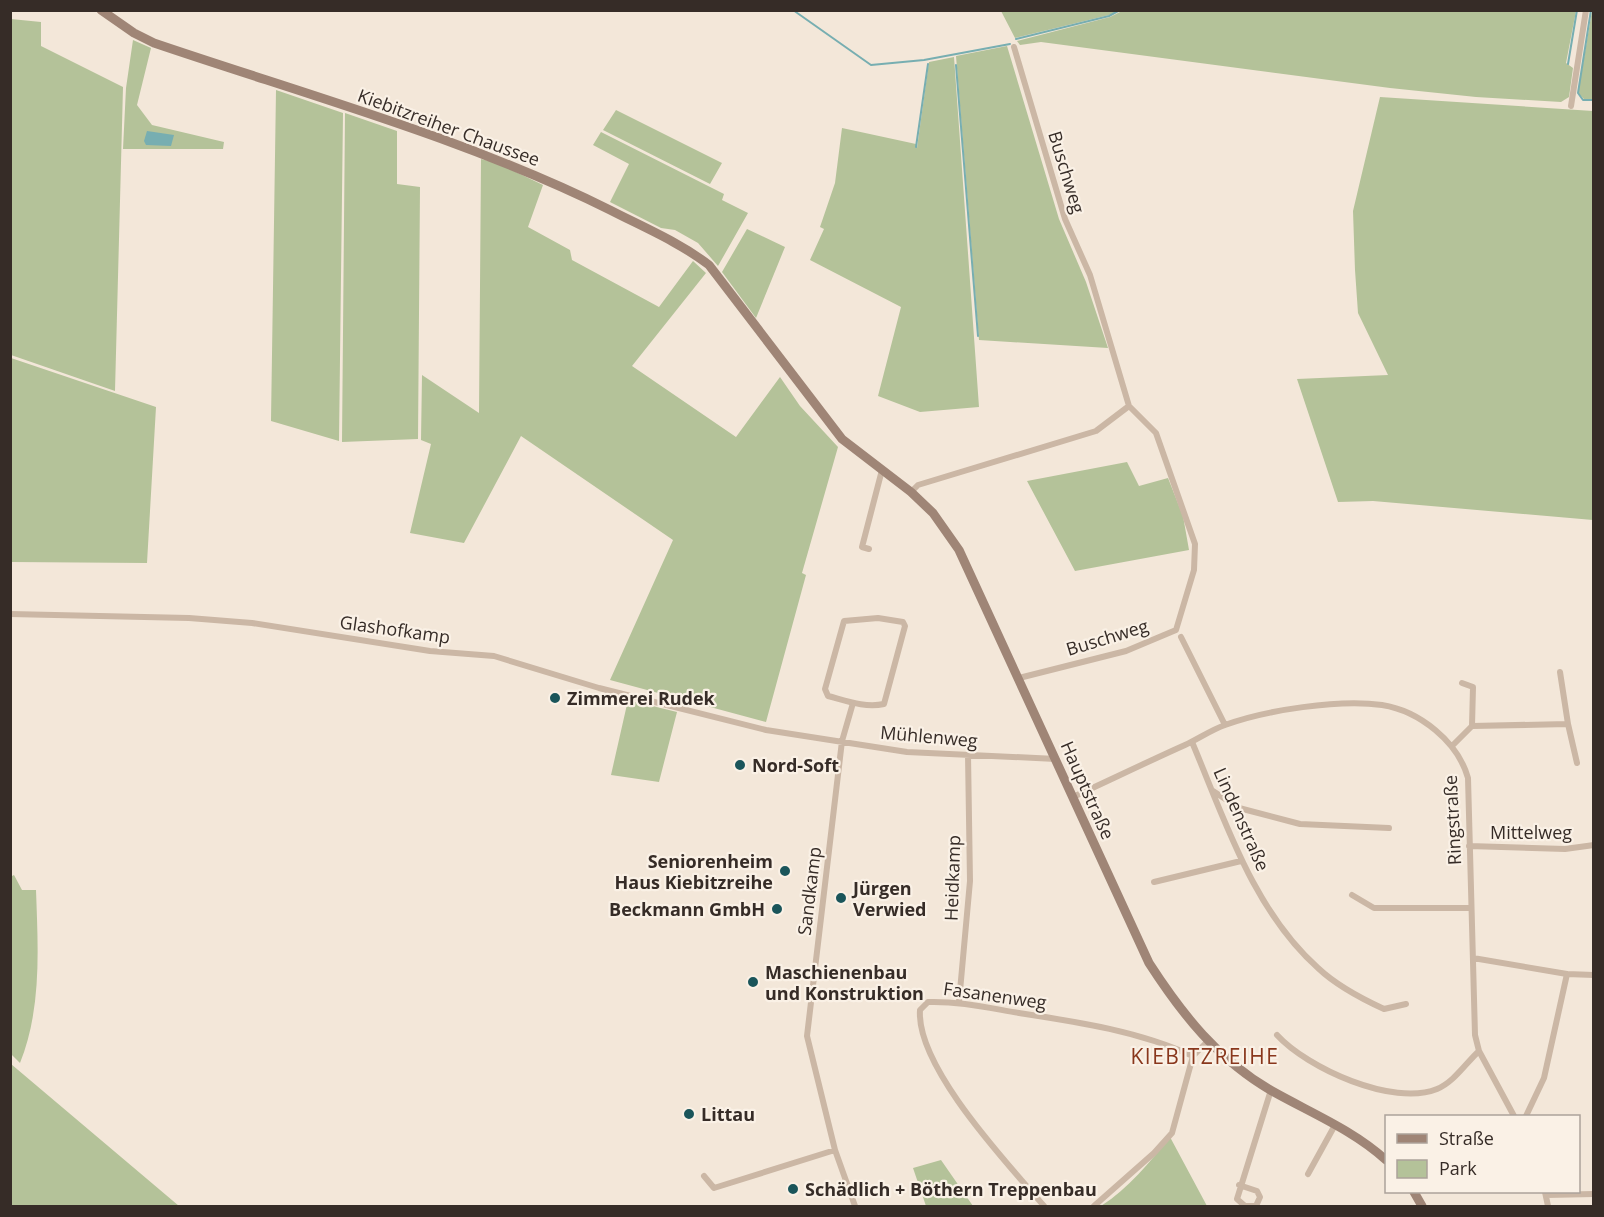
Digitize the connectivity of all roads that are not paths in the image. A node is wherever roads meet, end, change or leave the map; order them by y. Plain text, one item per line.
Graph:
1 (101, 10) edge
2 (1586, 10) edge
3 (1014, 47) dead end
4 (1571, 106) dead end
5 (1129, 406) junction
6 (842, 439) joint
7 (882, 470) junction
8 (911, 492) junction
9 (869, 549) dead end
10 (10, 614) edge
11 (1181, 638) dead end
12 (1560, 672) dead end
13 (1019, 678) junction
14 (1462, 683) dead end
15 (853, 703) junction
16 (1568, 724) junction
17 (1225, 725) junction
18 (1472, 726) junction
19 (766, 730) joint
20 (842, 741) junction
21 (1192, 742) junction
22 (1452, 746) junction
23 (968, 755) junction
24 (1056, 759) junction
25 (1577, 763) dead end
26 (1213, 791) junction
27 (1073, 797) junction
28 (1389, 828) dead end
29 (1593, 845) edge
30 (1469, 846) junction
31 (1241, 861) junction
32 (1155, 882) dead end
33 (1352, 895) dead end
34 (1470, 908) junction
35 (1473, 958) junction
36 (1567, 974) junction
37 (1593, 975) edge
38 (959, 1002) junction
39 (1406, 1004) dead end
40 (1277, 1035) dead end
41 (1208, 1041) junction
42 (1479, 1051) junction
43 (1193, 1056) junction
44 (1271, 1090) junction
45 (1513, 1115) edge
46 (1526, 1115) edge
47 (1335, 1125) junction
48 (836, 1150) junction
49 (1385, 1159) edge
50 (1308, 1174) dead end
51 (704, 1176) dead end
52 (1239, 1185) junction
53 (1545, 1193) edge
54 (1593, 1194) edge
55 (855, 1206) edge
56 (1044, 1206) edge
57 (1094, 1206) edge
58 (1255, 1206) edge
59 (1548, 1206) edge

1 - 6 street, Kiebitzreiher Chaussee
2 - 4 street
3 - 5 street, Buschweg
5 - 8 street
5 - 13 street, Buschweg
6 - 7 street, Hauptstraße
7 - 8 street, Hauptstraße
7 - 9 street
8 - 13 street, Hauptstraße
10 - 19 street, Glashofkamp
11 - 17 street
12 - 16 street
13 - 24 street, Hauptstraße
14 - 18 street
15 - 15 street
15 - 20 street, Sandkamp
16 - 18 street
16 - 25 street
17 - 21 street, Ringstraße
17 - 22 street, Ringstraße
18 - 22 street
19 - 20 street, Mühlenweg
20 - 23 street, Mühlenweg
20 - 48 street, Sandkamp
21 - 26 street, Lindenstraße
21 - 27 street, Ringstraße
22 - 30 street, Ringstraße
23 - 24 street, Mühlenweg
23 - 38 street, Heidkamp
24 - 27 street, Hauptstraße
26 - 28 street
26 - 31 street, Lindenstraße
27 - 41 street, Hauptstraße
29 - 30 street, Mittelweg
30 - 34 street, Ringstraße
31 - 32 street
31 - 39 street, Lindenstraße
33 - 34 street
34 - 35 street, Ringstraße
35 - 36 street
35 - 42 street, Ringstraße
36 - 37 street
36 - 46 street
38 - 43 street, Fasanenweg
38 - 56 street, Fasanenweg
40 - 42 street
41 - 43 street
41 - 44 street, Hauptstraße
42 - 45 street, Ringstraße
43 - 57 street
44 - 47 street, Hauptstraße
44 - 52 street
47 - 49 street, Hauptstraße
47 - 50 street
48 - 51 street
48 - 55 street, Sandkamp
52 - 58 street
52 - 58 street
53 - 54 street
53 - 59 street

